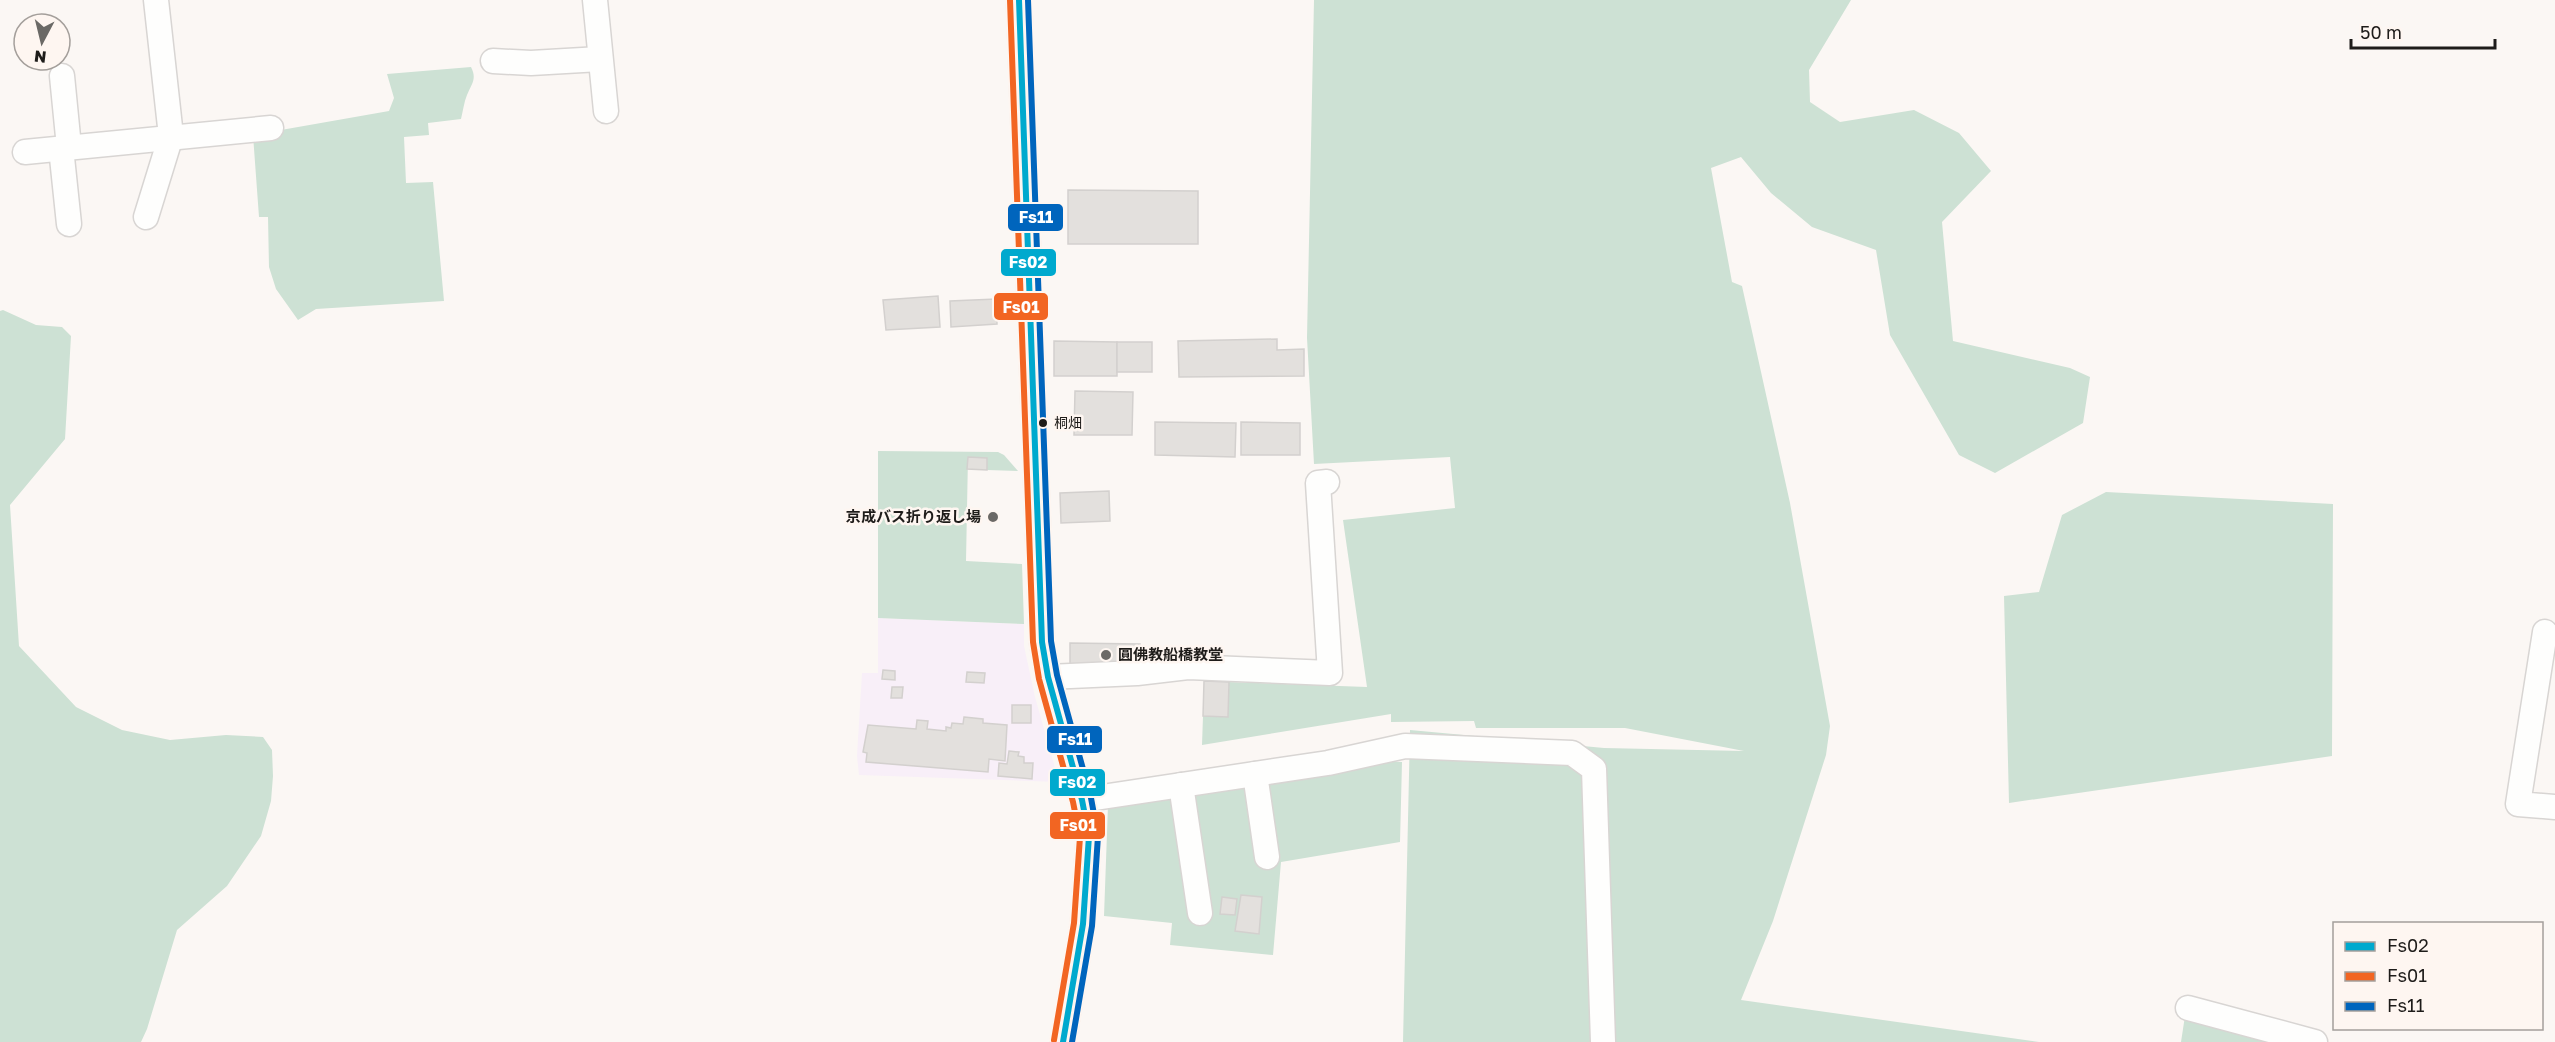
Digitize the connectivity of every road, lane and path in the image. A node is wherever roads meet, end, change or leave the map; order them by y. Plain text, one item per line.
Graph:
1 (156, 0) edge
2 (596, 0) edge
3 (1019, 0) edge
4 (600, 59) junction
5 (493, 61) dead end
6 (62, 76) dead end
7 (606, 111) dead end
8 (271, 128) dead end
9 (171, 136) junction
10 (65, 148) junction
11 (25, 152) dead end
12 (146, 217) dead end
13 (69, 224) dead end
14 (1327, 482) dead end
15 (2545, 632) dead end
16 (1048, 677) junction
17 (1255, 774) junction
18 (1181, 785) junction
19 (1082, 801) junction
20 (2555, 807) edge
21 (1267, 858) dead end
22 (1200, 913) dead end
23 (2188, 1008) dead end
24 (1063, 1042) edge
25 (1603, 1042) edge
26 (2315, 1042) edge

1 - 9 street
2 - 4 street
3 - 16 street
4 - 5 street
4 - 7 street
6 - 10 street
8 - 9 street
9 - 10 street
9 - 12 street
10 - 11 street
10 - 13 street
14 - 16 street
15 - 20 street
16 - 19 street
17 - 18 street
17 - 21 street
17 - 25 street
18 - 19 street
18 - 22 street
19 - 24 street
23 - 26 street

